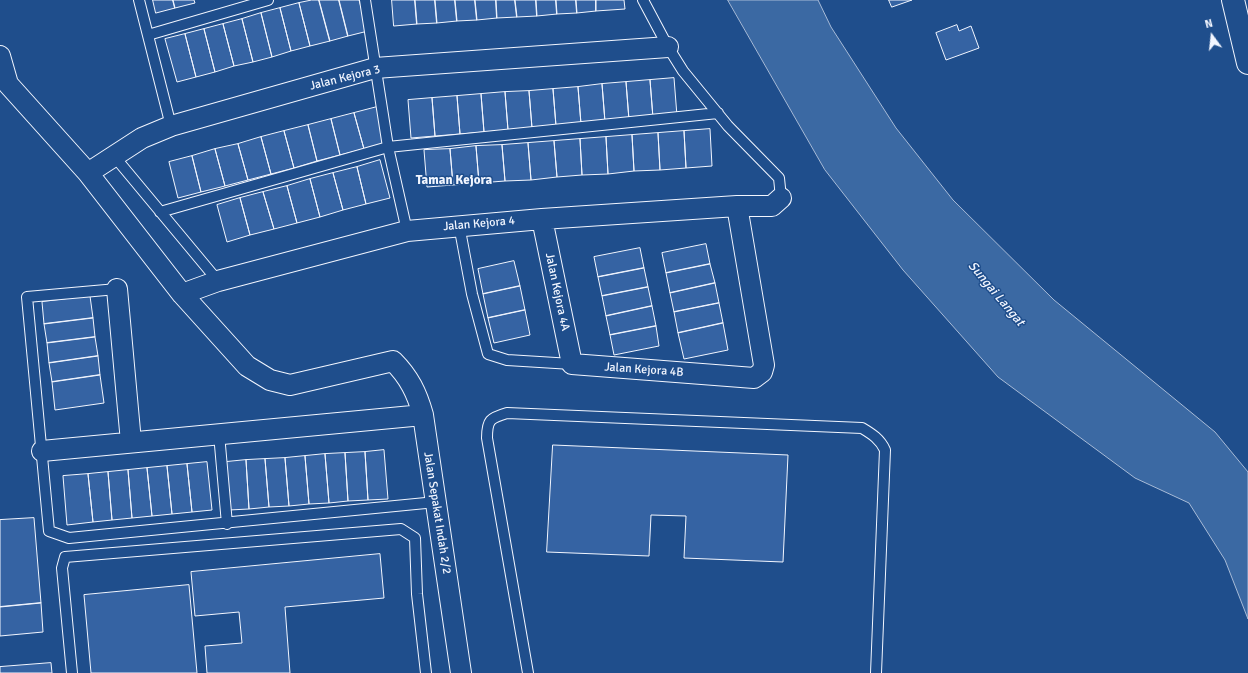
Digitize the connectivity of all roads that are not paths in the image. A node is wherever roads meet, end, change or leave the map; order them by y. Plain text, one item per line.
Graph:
1 (139, 0) edge
2 (268, 0) edge
3 (365, 0) edge
4 (643, 0) edge
5 (1233, 0) edge
6 (148, 35) junction
7 (668, 47) junction
8 (0, 56) edge
9 (1248, 63) edge
10 (375, 68) junction
11 (718, 113) junction
12 (171, 126) junction
13 (388, 147) junction
14 (114, 156) junction
15 (88, 173) junction
16 (781, 198) joint
17 (737, 206) junction
18 (160, 212) junction
19 (542, 219) junction
20 (459, 225) junction
21 (406, 231) junction
22 (218, 281) junction
23 (117, 288) joint
24 (182, 294) junction
25 (572, 364) junction
26 (423, 415) junction
27 (219, 434) junction
28 (131, 442) junction
29 (42, 451) junction
30 (436, 502) junction
31 (227, 524) junction
32 (72, 673) edge
33 (426, 673) edge
34 (461, 673) edge
35 (528, 673) edge
36 (876, 673) edge

1 - 6 lane
2 - 6 lane
3 - 10 lane
4 - 7 lane
5 - 9 street
6 - 12 lane
7 - 10 street, Jalan Kejora 3
7 - 11 lane
8 - 15 street
10 - 12 street, Jalan Kejora 3
10 - 13 lane
11 - 13 lane
11 - 16 lane
12 - 14 street, Jalan Kejora 3
13 - 18 lane
13 - 21 lane
14 - 15 street, Jalan Kejora 3
14 - 18 lane
15 - 24 street
16 - 17 street, Jalan Kejora 4
17 - 19 street, Jalan Kejora 4
17 - 25 street, Jalan Kejora 4B
18 - 22 lane
19 - 20 street, Jalan Kejora 4
19 - 25 street, Jalan Kejora 4A
20 - 21 street, Jalan Kejora 4
20 - 25 lane, Jalan Kejora 4B
21 - 22 street, Jalan Kejora 4
22 - 24 street, Jalan Kejora 4
23 - 28 street
23 - 29 lane
24 - 26 street, Jalan Sepakat Indah 2/2
26 - 27 street
26 - 30 street, Jalan Sepakat Indah 2/2
27 - 28 street
27 - 31 lane
28 - 29 street
29 - 31 lane
30 - 31 lane
30 - 34 street, Jalan Sepakat Indah 2/2
32 - 33 lane
35 - 36 lane

